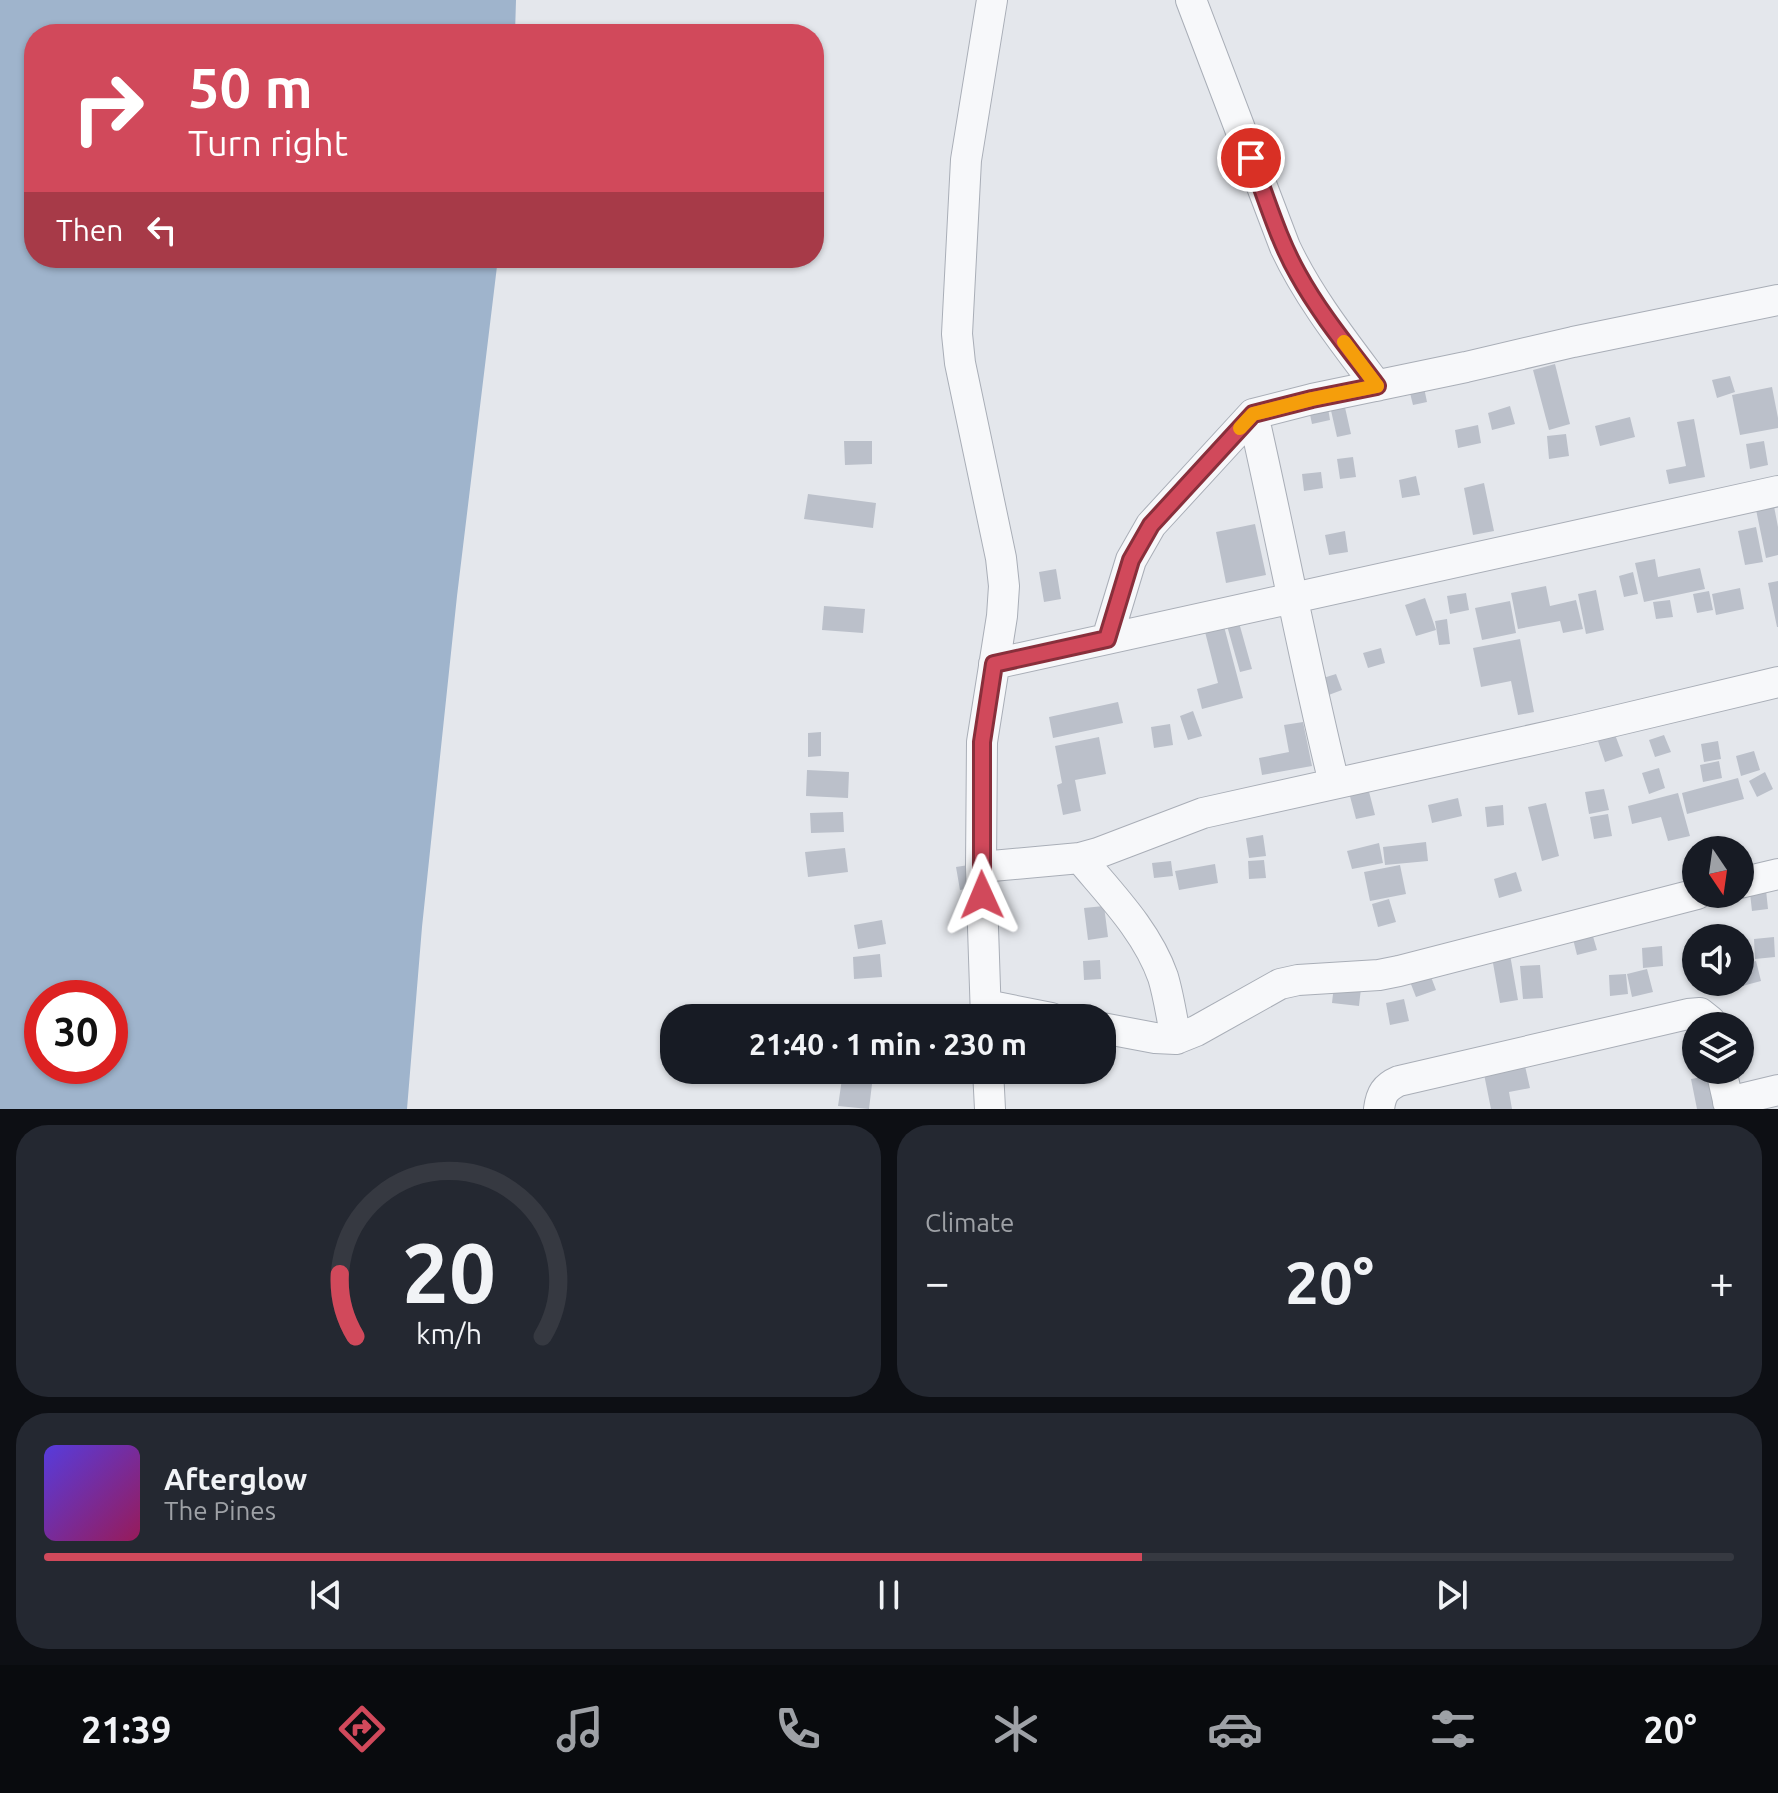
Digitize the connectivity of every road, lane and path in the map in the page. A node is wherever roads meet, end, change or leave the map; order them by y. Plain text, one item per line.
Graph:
1 (992, 0) edge
2 (1191, 0) edge
3 (1778, 300) edge
4 (1377, 386) junction
5 (1253, 414) junction
6 (1778, 491) edge
7 (1294, 598) junction
8 (1107, 639) junction
9 (994, 664) junction
10 (1778, 682) edge
11 (1334, 783) junction
12 (1080, 858) junction
13 (981, 867) junction
14 (1778, 874) edge
15 (1754, 880) edge
16 (1682, 898) edge
17 (986, 1004) edge
18 (1682, 1015) edge
19 (1116, 1031) edge
20 (1176, 1039) junction
21 (989, 1084) edge
22 (1724, 1084) edge
23 (1778, 1090) edge
24 (1729, 1105) edge
25 (990, 1109) edge
26 (1379, 1109) edge

1 - 9 street
2 - 4 street
3 - 4 street
4 - 5 street
5 - 7 street
5 - 8 street
6 - 7 street
7 - 8 street
7 - 11 street
8 - 9 street
9 - 13 street
10 - 11 street
11 - 12 street
12 - 13 street
12 - 20 street
13 - 17 street
14 - 15 street
16 - 20 street
18 - 26 street
19 - 20 street
21 - 25 street
22 - 24 street
23 - 24 street

